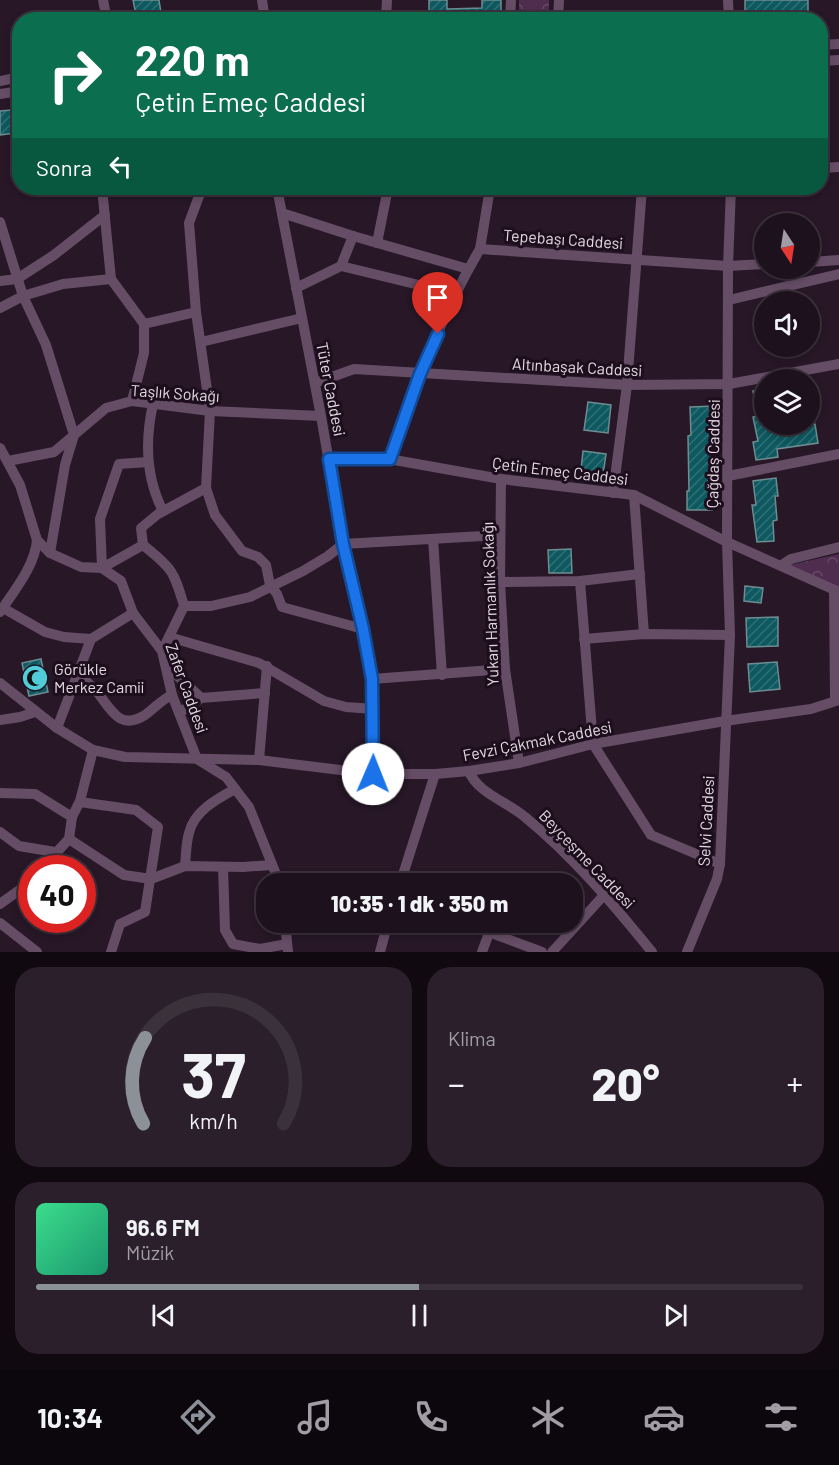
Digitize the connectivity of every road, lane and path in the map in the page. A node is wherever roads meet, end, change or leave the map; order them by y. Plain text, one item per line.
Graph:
1 (103, 195) edge
2 (199, 195) edge
3 (278, 195) edge
4 (387, 195) edge
5 (489, 195) edge
6 (641, 195) edge
7 (731, 195) edge
8 (282, 213) junction
9 (105, 215) junction
10 (1, 222) edge
11 (353, 236) junction
12 (377, 243) junction
13 (480, 249) junction
14 (635, 260) junction
15 (839, 261) edge
16 (820, 262) edge
17 (754, 265) edge
18 (341, 266) junction
19 (728, 266) junction
20 (468, 269) junction
21 (839, 274) edge
22 (17, 279) junction
23 (111, 279) junction
24 (0, 281) edge
25 (296, 288) junction
26 (456, 294) junction
27 (23, 296) junction
28 (729, 300) junction
29 (0, 308) edge
30 (196, 312) junction
31 (302, 318) junction
32 (144, 324) junction
33 (201, 342) junction
34 (839, 364) edge
35 (420, 374) junction
36 (315, 384) junction
37 (729, 384) junction
38 (627, 385) junction
39 (132, 401) junction
40 (153, 404) junction
41 (210, 411) junction
42 (321, 416) junction
43 (74, 435) junction
44 (0, 448) edge
45 (839, 454) edge
46 (329, 459) junction
47 (390, 459) junction
48 (8, 461) junction
49 (148, 462) junction
50 (728, 476) junction
51 (501, 479) junction
52 (206, 488) junction
53 (613, 493) junction
54 (634, 495) junction
55 (163, 511) junction
56 (500, 535) junction
57 (433, 539) junction
58 (37, 540) junction
59 (727, 542) junction
60 (343, 544) junction
61 (143, 545) junction
62 (839, 547) edge
63 (50, 553) junction
64 (782, 565) junction
65 (102, 568) junction
66 (640, 574) junction
67 (580, 580) junction
68 (500, 582) junction
69 (270, 585) junction
70 (837, 591) edge
71 (184, 606) junction
72 (2, 610) edge
73 (133, 613) junction
74 (363, 629) junction
75 (645, 634) junction
76 (730, 635) junction
77 (169, 637) junction
78 (91, 639) junction
79 (584, 639) junction
80 (162, 651) junction
81 (166, 665) junction
82 (267, 666) junction
83 (505, 669) junction
84 (78, 674) junction
85 (442, 675) junction
86 (372, 679) junction
87 (0, 683) edge
88 (265, 693) junction
89 (172, 695) junction
90 (201, 698) junction
91 (837, 700) edge
92 (374, 709) junction
93 (35, 712) junction
94 (179, 713) junction
95 (0, 720) edge
96 (725, 721) junction
97 (57, 728) junction
98 (593, 744) junction
99 (93, 750) junction
100 (197, 759) junction
101 (259, 760) junction
102 (519, 763) junction
103 (469, 771) junction
104 (373, 774) junction
105 (435, 774) junction
106 (235, 789) junction
107 (0, 793) edge
108 (80, 802) junction
109 (72, 817) junction
110 (0, 832) edge
111 (69, 839) junction
112 (56, 852) junction
113 (53, 855) edge
114 (720, 864) junction
115 (272, 865) junction
116 (185, 866) junction
117 (223, 867) junction
118 (275, 873) edge
119 (404, 873) edge
120 (151, 879) junction
121 (18, 891) edge
122 (605, 894) junction
123 (0, 904) edge
124 (0, 923) edge
125 (286, 933) edge
126 (385, 933) edge
127 (489, 933) joint
128 (288, 948) edge
129 (37, 952) edge
130 (111, 952) edge
131 (380, 952) edge
132 (482, 952) edge
133 (542, 952) edge
134 (552, 952) edge
135 (652, 952) edge
136 (687, 952) edge

1 - 9 street
2 - 30 street
3 - 8 street, Tüter Caddesi
4 - 12 street
5 - 13 street
6 - 14 street
7 - 19 street, Çağdaş Caddesi
8 - 11 street
8 - 25 street, Tüter Caddesi
9 - 22 street
9 - 23 street
10 - 22 street
11 - 12 street
11 - 18 street
12 - 20 street
13 - 14 street, Tepebaşı Caddesi
13 - 20 street, Tepebaşı Caddesi
14 - 19 street, Tepebaşı Caddesi
14 - 38 street
15 - 16 street
17 - 19 street, Tepebaşı Caddesi
18 - 25 street
18 - 26 street
19 - 28 street, Çağdaş Caddesi
20 - 26 street, Tepebaşı Caddesi
21 - 28 street
22 - 24 street
22 - 27 street
23 - 27 street
23 - 32 street
25 - 31 street, Tüter Caddesi
26 - 35 street, Tepebaşı Caddesi
27 - 29 street
27 - 43 street
28 - 37 street, Çağdaş Caddesi
30 - 32 street
30 - 33 street
31 - 33 street
31 - 36 street, Tüter Caddesi
32 - 39 street
33 - 41 street
34 - 37 street, Altınbaşak Caddesi
35 - 36 street, Altınbaşak Caddesi
35 - 38 street, Altınbaşak Caddesi
35 - 47 street, Tepebaşı Caddesi
36 - 42 street, Tüter Caddesi
37 - 38 street, Altınbaşak Caddesi
37 - 50 street, Çağdaş Caddesi
38 - 53 street
39 - 40 street, Taşlık Sokağı
39 - 43 street, Taşlık Sokağı
40 - 41 street, Taşlık Sokağı
40 - 49 street
41 - 42 street, Taşlık Sokağı
41 - 52 street
42 - 46 street, Tüter Caddesi
43 - 48 street, Taşlık Sokağı
43 - 63 street
44 - 48 street
45 - 50 street
46 - 47 street, Çetin Emeç Caddesi
46 - 60 street, Tüter Caddesi
47 - 51 street, Çetin Emeç Caddesi
48 - 58 street
49 - 55 street
49 - 65 street
50 - 59 street, Çağdaş Caddesi
51 - 53 street, Çetin Emeç Caddesi
51 - 56 street, Yukarı Harmanlık Sokağı
52 - 55 street
52 - 69 street
53 - 54 street, Çetin Emeç Caddesi
54 - 59 street, Çetin Emeç Caddesi
54 - 66 street
55 - 61 street
56 - 57 street
56 - 68 street, Yukarı Harmanlık Sokağı
57 - 60 street
57 - 85 street
58 - 63 street
58 - 72 street
59 - 64 street, Çetin Emeç Caddesi
59 - 76 street, Çağdaş Caddesi
60 - 69 street
60 - 74 street, Tüter Caddesi
61 - 65 street
61 - 71 street
62 - 64 street
63 - 65 street
64 - 70 street, Çetin Emeç Caddesi
65 - 73 street, Zafer Caddesi
66 - 67 street
66 - 75 street
67 - 68 street
67 - 79 street
68 - 83 street, Yukarı Harmanlık Sokağı
69 - 71 street
69 - 74 street
70 - 91 street
71 - 77 street
72 - 78 street
73 - 78 street
73 - 80 street, Zafer Caddesi
74 - 86 street, Tüter Caddesi
75 - 76 street
75 - 79 street
76 - 96 street, Çağdaş Caddesi
77 - 80 street
77 - 82 street
78 - 84 street
79 - 98 street
80 - 81 street, Zafer Caddesi
81 - 89 street, Zafer Caddesi
81 - 90 street
82 - 88 street
82 - 92 street
83 - 85 street
83 - 102 street, Yukarı Harmanlık Sokağı
84 - 89 street
84 - 97 street
85 - 86 street
86 - 92 street, Tüter Caddesi
87 - 93 street, Fevzi Çakmak Caddesi
88 - 90 street
88 - 101 street
89 - 94 street, Zafer Caddesi
90 - 94 street
91 - 96 street, Fevzi Çakmak Caddesi
92 - 104 street, Tüter Caddesi
93 - 95 street
93 - 97 street, Fevzi Çakmak Caddesi
94 - 100 street, Zafer Caddesi
96 - 98 street, Fevzi Çakmak Caddesi
96 - 114 street, Selvi Caddesi
97 - 99 street, Fevzi Çakmak Caddesi
98 - 102 street, Fevzi Çakmak Caddesi
98 - 114 street
99 - 100 street, Fevzi Çakmak Caddesi
99 - 108 street
100 - 101 street, Fevzi Çakmak Caddesi
100 - 106 street
101 - 104 street, Fevzi Çakmak Caddesi
102 - 103 street, Fevzi Çakmak Caddesi
103 - 105 street, Fevzi Çakmak Caddesi
103 - 122 street, Beyçeşme Caddesi
104 - 105 street, Fevzi Çakmak Caddesi
105 - 119 street
106 - 115 street
106 - 116 street
107 - 109 street
108 - 109 street
108 - 120 street
109 - 111 street
110 - 112 street
111 - 112 street
111 - 120 street
112 - 113 street
114 - 136 street, Selvi Caddesi
115 - 117 street
115 - 118 street
116 - 117 street
116 - 120 street
117 - 128 street
120 - 130 street
121 - 123 street
122 - 134 street
122 - 135 street, Beyçeşme Caddesi
124 - 129 street
125 - 128 street
126 - 131 street
127 - 132 street
127 - 133 street

